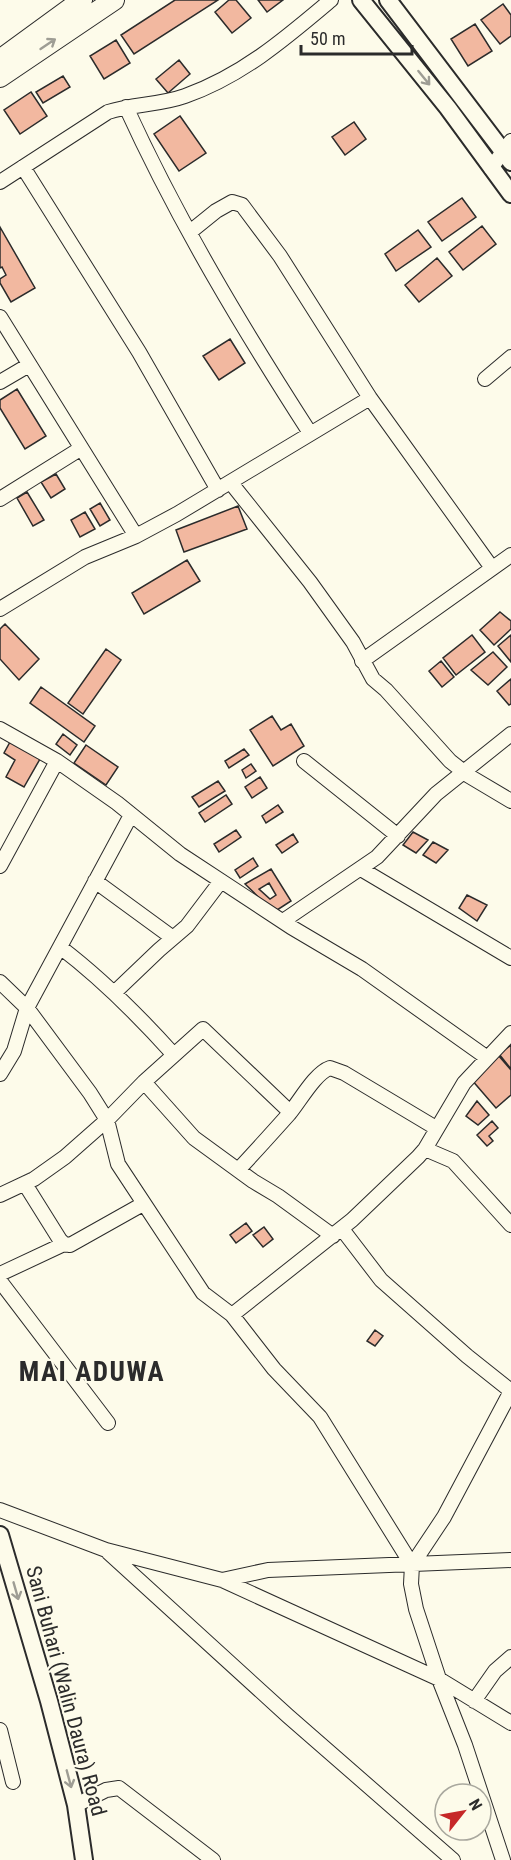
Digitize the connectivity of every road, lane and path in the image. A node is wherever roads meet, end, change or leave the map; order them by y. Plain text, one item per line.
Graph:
1 (82, 0) edge
2 (114, 0) edge
3 (331, 0) edge
4 (361, 0) edge
5 (388, 0) edge
6 (0, 60) edge
7 (0, 77) edge
8 (126, 107) junction
9 (508, 152) edge
10 (23, 167) junction
11 (491, 168) junction
12 (0, 182) edge
13 (511, 195) edge
14 (190, 232) junction
15 (0, 317) edge
16 (511, 357) edge
17 (29, 365) junction
18 (484, 379) dead end
19 (0, 382) edge
20 (370, 398) junction
21 (310, 434) junction
22 (80, 449) junction
23 (231, 483) junction
24 (218, 490) junction
25 (0, 499) edge
26 (136, 536) junction
27 (511, 555) edge
28 (492, 568) junction
29 (0, 609) edge
30 (362, 661) junction
31 (0, 729) edge
32 (511, 734) edge
33 (57, 761) junction
34 (304, 761) dead end
35 (465, 772) junction
36 (511, 801) edge
37 (131, 815) junction
38 (398, 836) junction
39 (0, 866) edge
40 (361, 869) junction
41 (94, 881) junction
42 (221, 881) junction
43 (283, 921) junction
44 (173, 938) junction
45 (60, 946) junction
46 (511, 958) edge
47 (0, 982) edge
48 (114, 993) junction
49 (27, 1008) junction
50 (511, 1033) edge
51 (174, 1056) junction
52 (486, 1057) junction
53 (0, 1074) edge
54 (144, 1082) junction
55 (290, 1112) junction
56 (107, 1120) junction
57 (436, 1128) junction
58 (425, 1149) junction
59 (238, 1170) junction
60 (25, 1184) junction
61 (0, 1195) edge
62 (143, 1204) junction
63 (511, 1225) edge
64 (337, 1232) junction
65 (64, 1244) junction
66 (0, 1274) edge
67 (0, 1281) edge
68 (232, 1315) junction
69 (511, 1391) edge
70 (108, 1423) dead end
71 (0, 1510) edge
72 (0, 1535) edge
73 (106, 1551) junction
74 (511, 1560) edge
75 (412, 1565) junction
76 (222, 1580) junction
77 (511, 1657) edge
78 (439, 1679) junction
79 (474, 1701) junction
80 (511, 1723) edge
81 (0, 1730) edge
82 (13, 1782) dead end
83 (76, 1805) junction
84 (84, 1860) edge
85 (213, 1860) edge
86 (453, 1860) edge
87 (503, 1860) edge

1 - 6 main road
7 -> 2 main road
3 - 8 street
4 -> 11 street
5 - 9 street
8 - 10 street
8 - 14 street
9 - 11 street
10 - 12 street
10 - 24 street
11 - 13 street
14 - 20 street
14 - 21 street
15 - 17 street
16 - 18 street
17 - 19 street
17 - 22 street
20 - 21 street
20 - 28 street
21 - 23 street
22 - 25 street
22 - 26 street
23 - 24 street
23 - 30 street
24 - 26 street
26 - 29 street
27 - 28 street
28 - 30 street
30 - 35 street
31 - 33 street
32 - 35 street
33 - 37 street
33 - 39 street
34 - 38 street
35 - 36 street
35 - 38 street
37 - 41 street
37 - 42 street
38 - 40 street
40 - 43 street
40 - 46 street
41 - 44 street
41 - 45 street
42 - 43 street
42 - 44 street
43 - 52 street
44 - 48 street
45 - 48 street
45 - 49 street
47 - 49 street
48 - 51 street
49 - 53 street
49 - 56 street
50 - 52 street
51 - 54 street
51 - 55 street
52 - 57 street
54 - 56 street
54 - 59 street
55 - 57 street
55 - 59 street
56 - 60 street
56 - 62 street
57 - 58 street
58 - 63 street
58 - 64 street
59 - 64 street
60 - 61 street
60 - 65 street
62 - 65 street
62 - 68 street
64 - 68 street
64 - 69 street
65 - 66 street
67 - 70 street
68 - 75 street
69 - 75 street
71 - 73 street
72 -> 83 street, Sani Buhari (Walin Daura) Road
73 - 76 street
73 - 86 street
74 - 75 street
75 - 76 street
75 - 78 street
76 - 78 street
77 - 79 street
78 - 79 street
78 - 87 street
79 - 80 street
81 - 82 street
83 - 84 street, Sani Buhari (Walin Daura) Road
83 - 85 street

